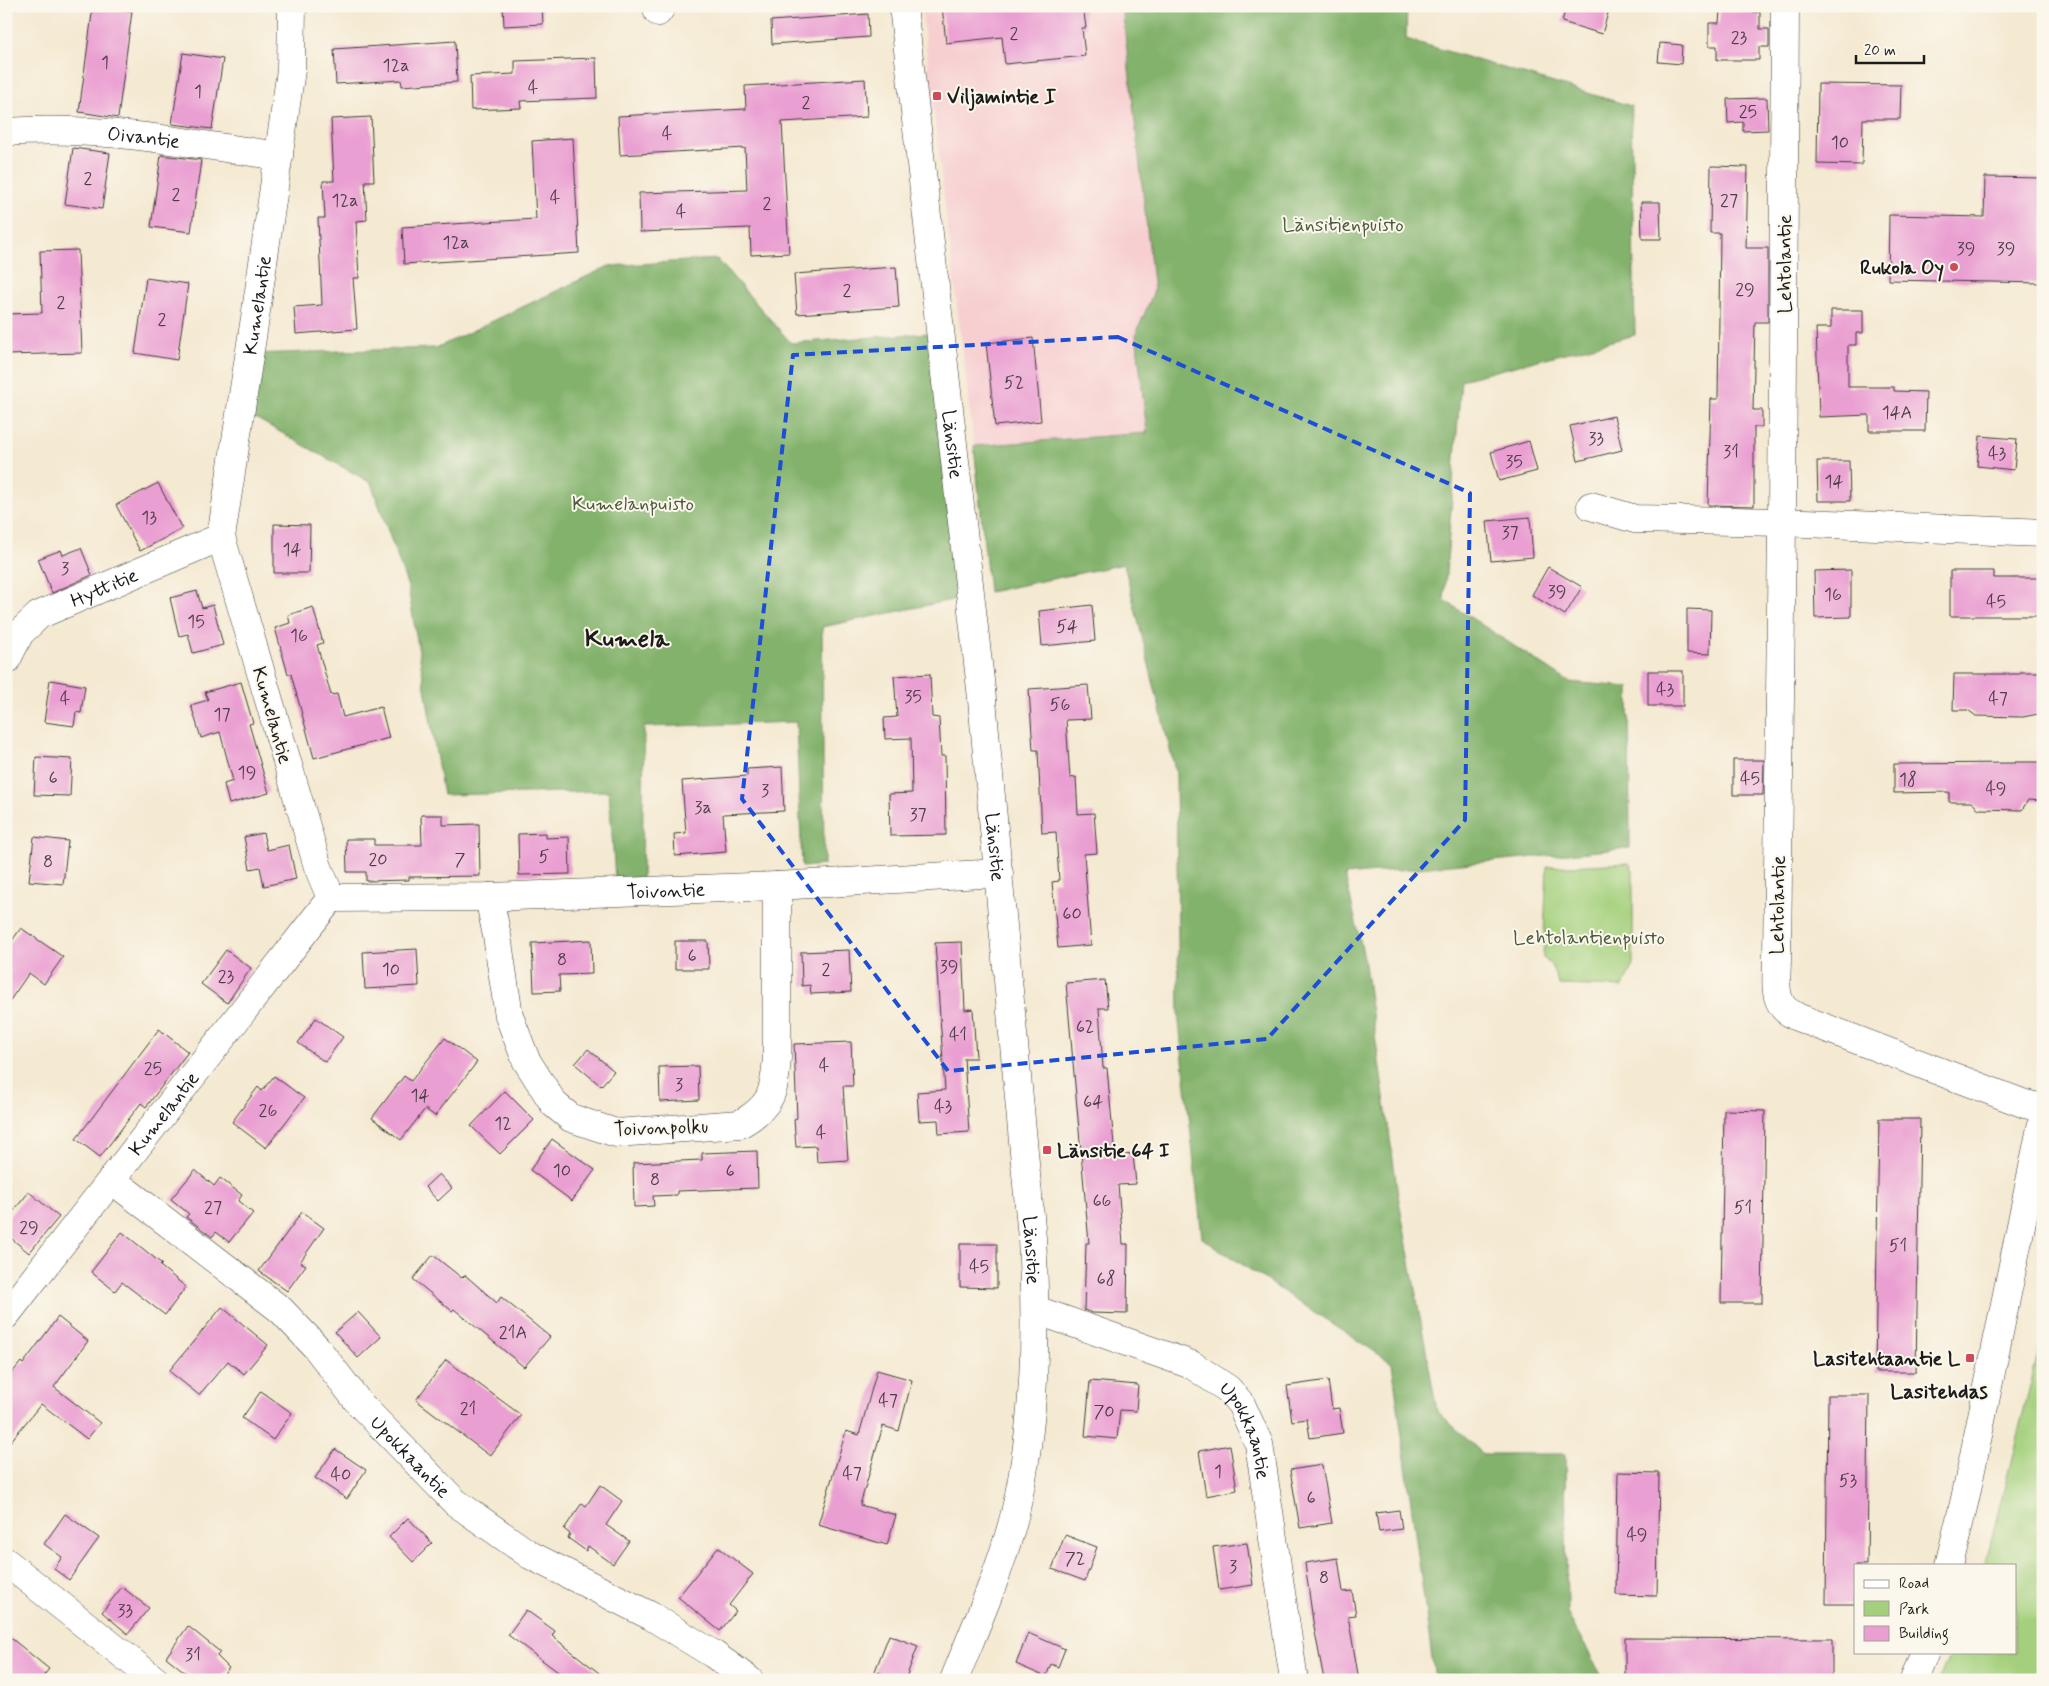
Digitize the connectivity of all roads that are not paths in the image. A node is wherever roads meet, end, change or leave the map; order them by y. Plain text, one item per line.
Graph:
1 (292, 6) edge
2 (902, 6) edge
3 (1785, 6) edge
4 (6, 132) edge
5 (279, 156) junction
6 (1591, 506) dead end
7 (1782, 522) junction
8 (2043, 533) edge
9 (220, 537) junction
10 (6, 661) edge
11 (999, 874) junction
12 (776, 886) junction
13 (331, 898) junction
14 (489, 898) junction
15 (2043, 1108) edge
16 (2043, 1118) edge
17 (112, 1180) junction
18 (1036, 1310) junction
19 (6, 1315) edge
20 (6, 1562) edge
21 (1949, 1564) edge
22 (1924, 1654) edge
23 (155, 1680) edge
24 (749, 1680) edge
25 (954, 1680) edge
26 (1294, 1680) edge
27 (1914, 1680) edge

1 - 5 street, Kumelantie
2 - 11 street, Länsitie
3 - 7 street, Lehtolantie
4 - 5 street, Oivantie
5 - 9 street, Kumelantie
6 - 7 street
7 - 8 street
7 - 15 street, Lehtolantie
9 - 10 street, Hyttitie
9 - 13 street, Kumelantie
11 - 12 street, Toivontie
11 - 18 street, Länsitie
12 - 14 street, Toivontie
12 - 14 street, Toivonpolku
13 - 14 street, Toivontie
13 - 17 street, Kumelantie
16 - 21 street
17 - 19 street, Kumelantie
17 - 24 street, Upokkaantie
18 - 25 street, Länsitie
18 - 26 street, Upokkaantie
20 - 23 street
22 - 27 street

